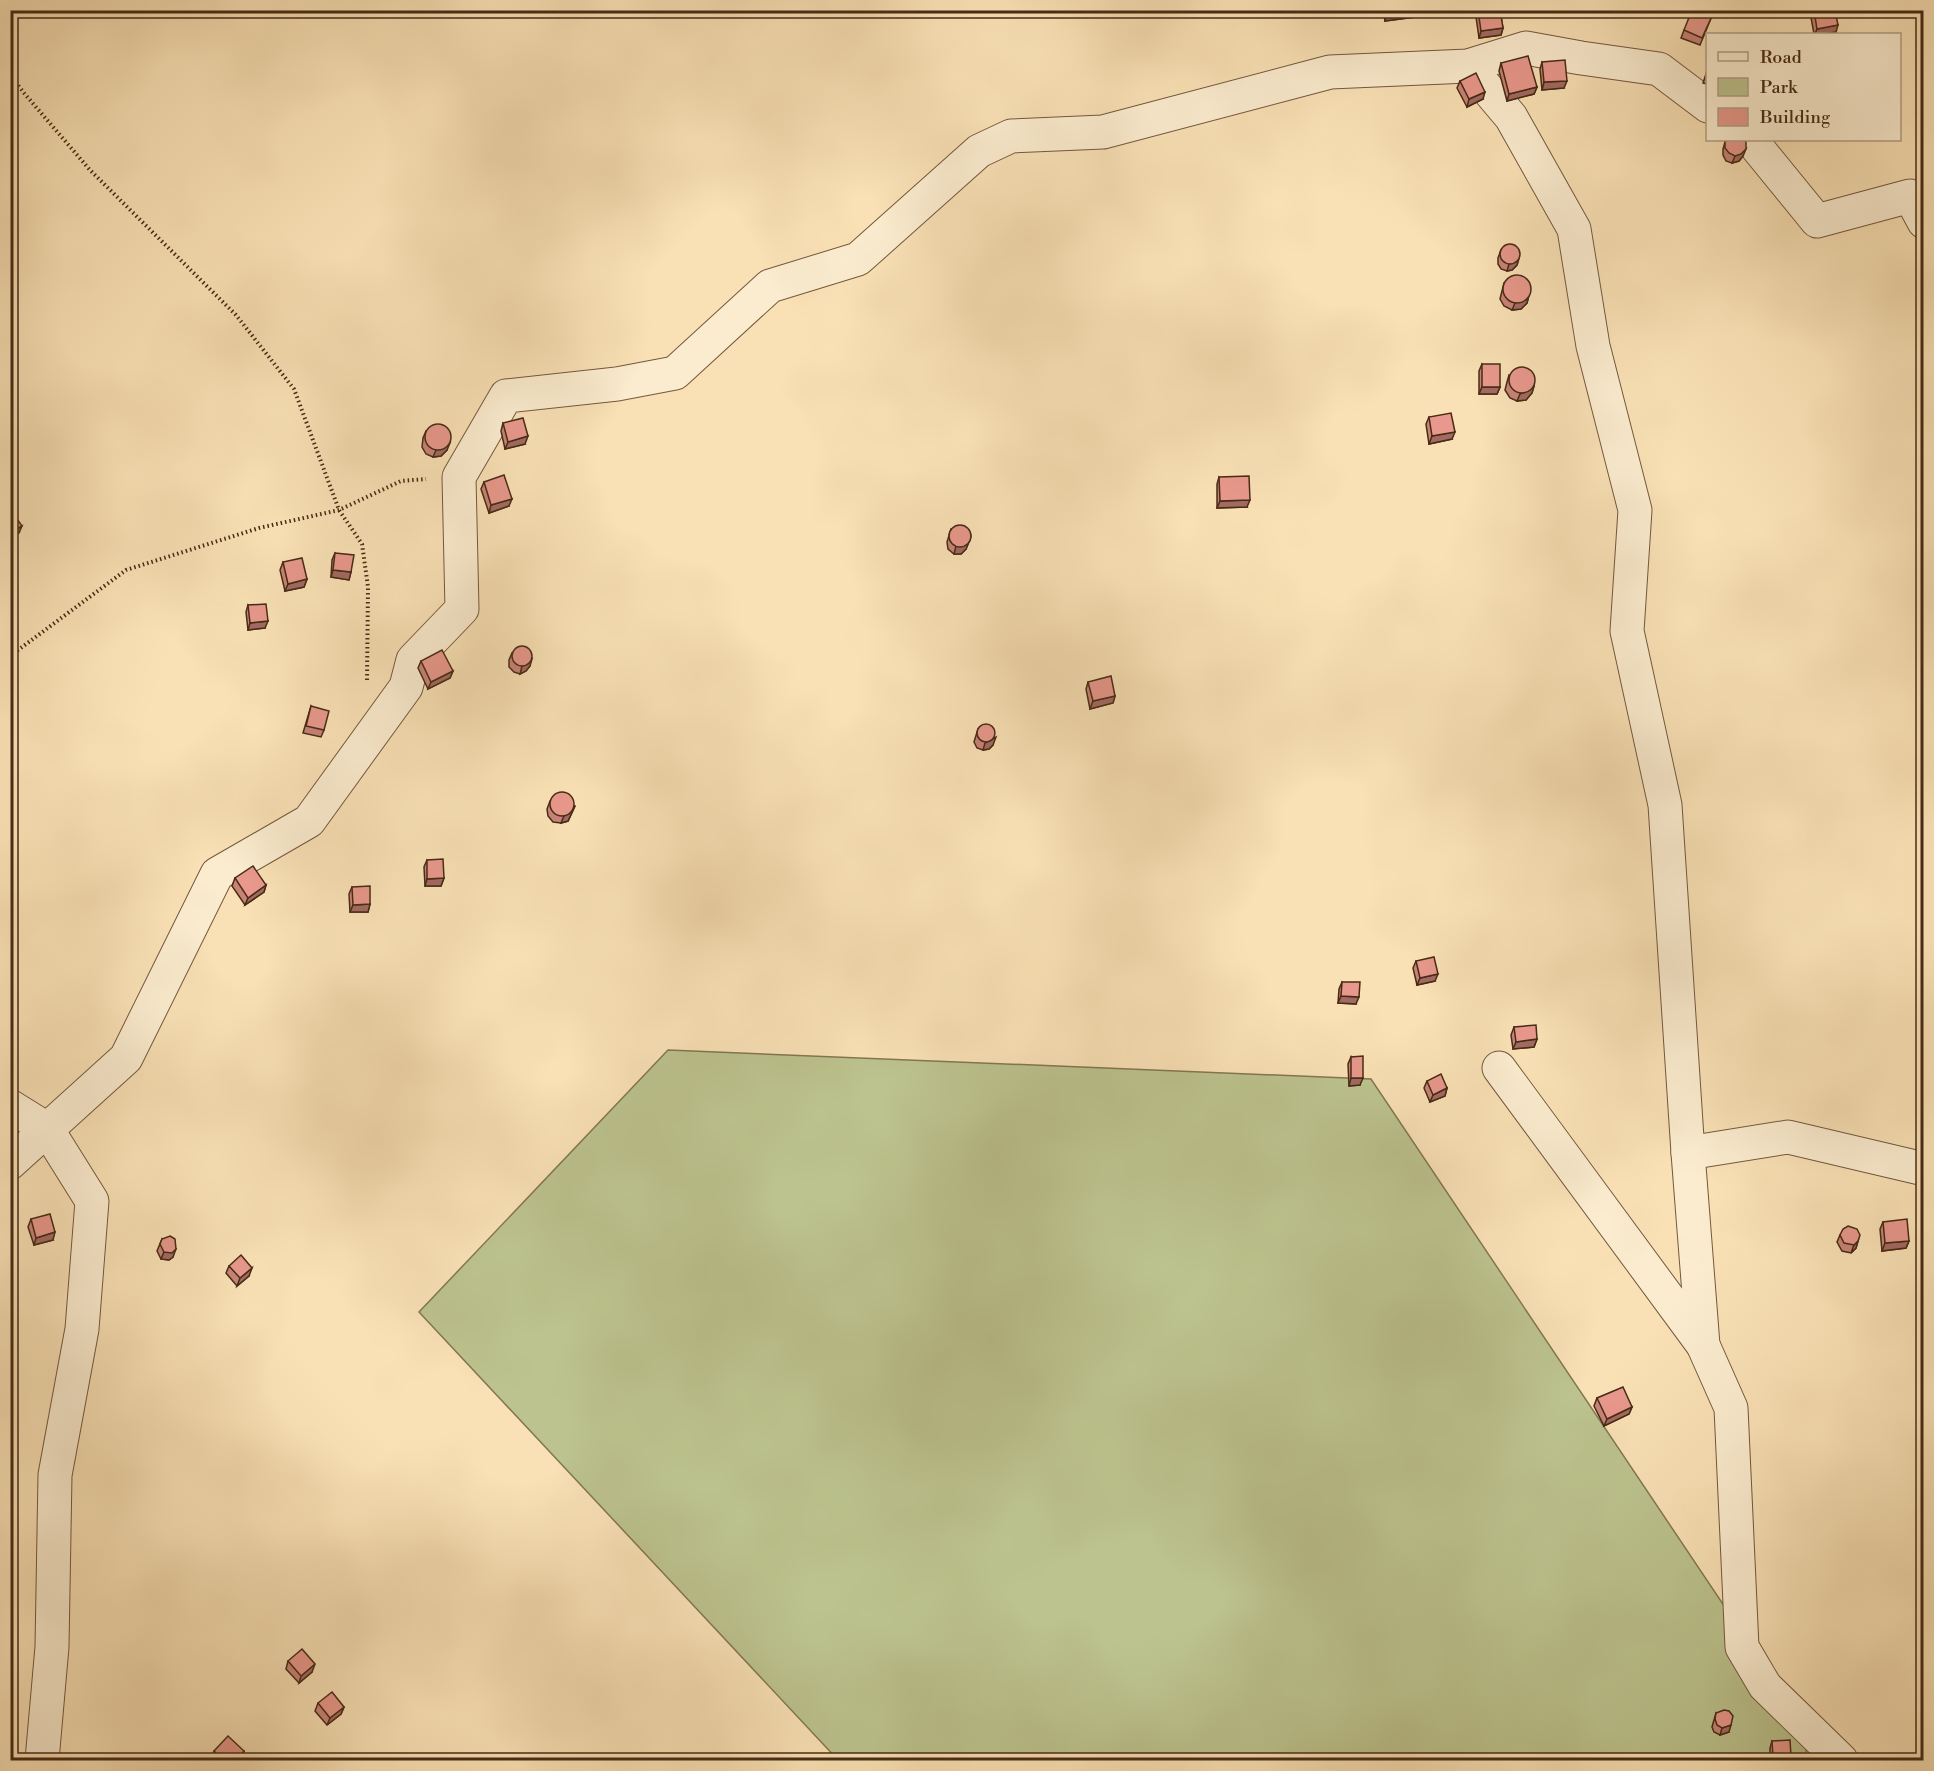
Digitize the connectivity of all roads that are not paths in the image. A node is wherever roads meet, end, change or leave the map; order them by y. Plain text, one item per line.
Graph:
1 (1468, 66) junction
2 (1706, 105) edge
3 (1752, 141) edge
4 (1923, 222) edge
5 (1499, 1068) dead end
6 (10, 1106) edge
7 (47, 1130) junction
8 (1688, 1153) junction
9 (10, 1163) edge
10 (1923, 1169) edge
11 (1703, 1345) junction
12 (42, 1761) edge
13 (1841, 1761) edge

1 - 2 street
1 - 7 street
1 - 8 street
3 - 4 street
5 - 11 street
6 - 7 street
7 - 9 street
7 - 12 street
8 - 10 street
8 - 11 street
11 - 13 street

